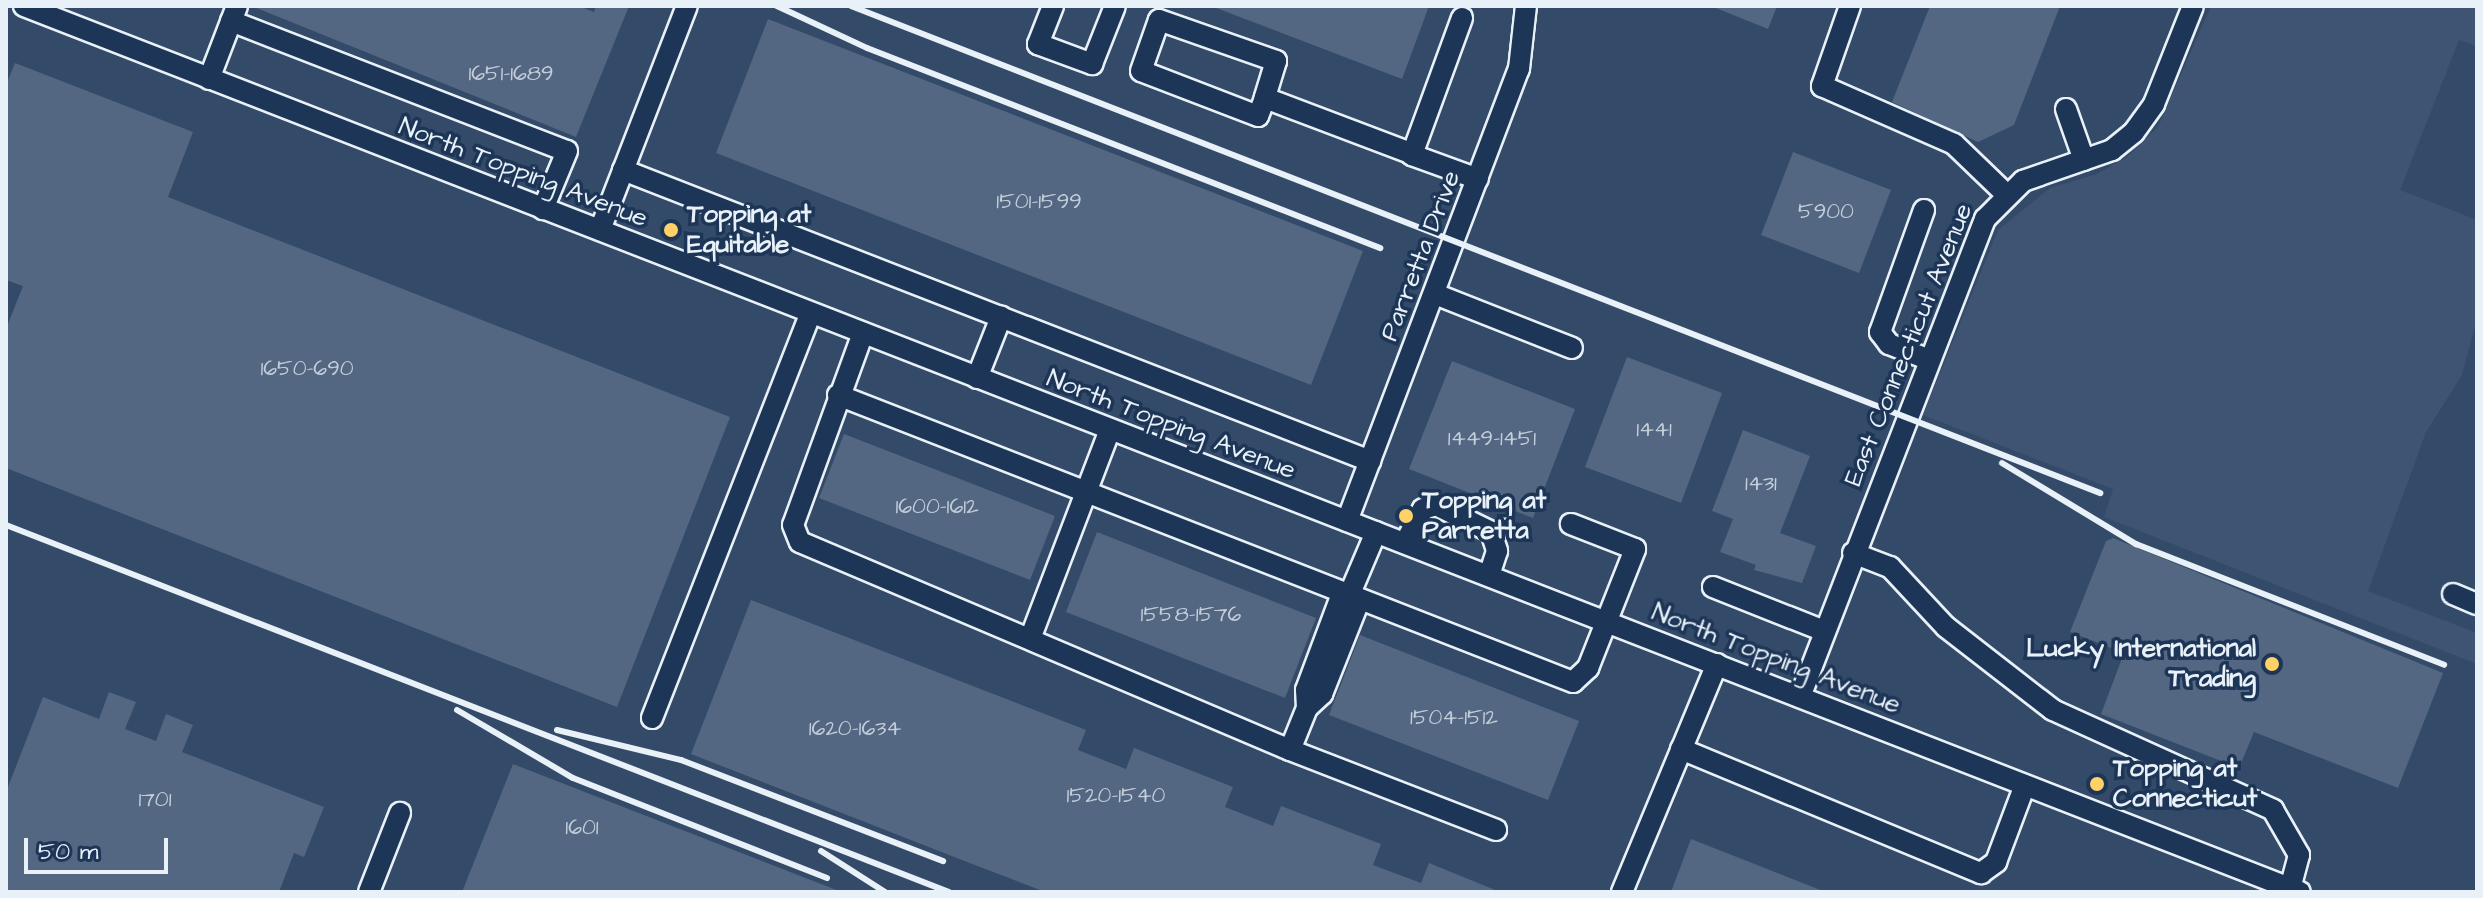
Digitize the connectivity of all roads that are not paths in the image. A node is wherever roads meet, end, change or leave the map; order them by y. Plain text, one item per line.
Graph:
1 (24, 6) edge
2 (1053, 6) edge
3 (1115, 6) edge
4 (1526, 6) edge
5 (1850, 6) edge
6 (2193, 6) edge
7 (681, 8) edge
8 (234, 13) edge
9 (1462, 18) dead end
10 (209, 79) junction
11 (1265, 98) junction
12 (2066, 109) dead end
13 (1413, 154) junction
14 (2084, 160) junction
15 (623, 170) junction
16 (1478, 179) junction
17 (2006, 194) junction
18 (543, 209) junction
19 (1924, 210) dead end
20 (600, 230) junction
21 (1435, 294) junction
22 (811, 313) junction
23 (1001, 317) junction
24 (863, 333) junction
25 (1572, 348) dead end
26 (1927, 359) junction
27 (977, 378) junction
28 (838, 395) junction
29 (1110, 430) junction
30 (1370, 461) junction
31 (1084, 492) junction
32 (1347, 521) junction
33 (1571, 524) dead end
34 (1376, 532) junction
35 (1405, 543) junction
36 (1853, 553) junction
37 (1489, 575) junction
38 (1713, 587) dead end
39 (1351, 591) junction
40 (2453, 594) dead end
41 (2477, 604) edge
42 (1606, 620) junction
43 (1824, 631) junction
44 (1030, 639) junction
45 (1717, 664) junction
46 (1800, 697) junction
47 (652, 718) dead end
48 (1681, 749) junction
49 (1290, 750) junction
50 (2025, 785) junction
51 (400, 813) dead end
52 (1496, 830) dead end
53 (2295, 890) edge
54 (369, 892) edge
55 (1622, 892) edge

1 - 10 street, North Topping Avenue
2 - 3 street
4 - 16 street, Parretta Drive
5 - 17 street
6 - 14 street, East Connecticut Avenue
7 - 15 street
8 - 10 street
8 - 18 street
9 - 13 street
10 - 18 street, North Topping Avenue
11 - 11 street
11 - 13 street
12 - 14 street
13 - 16 street
14 - 17 street, East Connecticut Avenue
15 - 20 street
15 - 23 street
16 - 21 street, Parretta Drive
17 - 26 street, East Connecticut Avenue
18 - 20 street, North Topping Avenue
19 - 26 street
20 - 22 street, North Topping Avenue
21 - 25 street
21 - 30 street, Parretta Drive
22 - 24 street, North Topping Avenue
22 - 47 street
23 - 27 street
23 - 30 street
24 - 27 street, North Topping Avenue
24 - 28 street
26 - 36 street, East Connecticut Avenue
27 - 29 street, North Topping Avenue
28 - 31 street
28 - 44 street
29 - 31 street
29 - 32 street, North Topping Avenue
30 - 32 street, Parretta Drive
31 - 39 street
31 - 44 street
32 - 34 street, North Topping Avenue
33 - 42 street
34 - 35 street, North Topping Avenue
34 - 39 street
35 - 37 street, North Topping Avenue
35 - 37 street
36 - 43 street, East Connecticut Avenue
36 - 53 street
37 - 42 street, North Topping Avenue
38 - 43 street
39 - 42 street
39 - 49 street
40 - 41 street
42 - 45 street, North Topping Avenue
43 - 46 street, East Connecticut Avenue
44 - 49 street
45 - 46 street, North Topping Avenue
45 - 48 street
46 - 50 street, North Topping Avenue
48 - 50 street
48 - 55 street
49 - 52 street
50 - 53 street, North Topping Avenue
51 - 54 street

